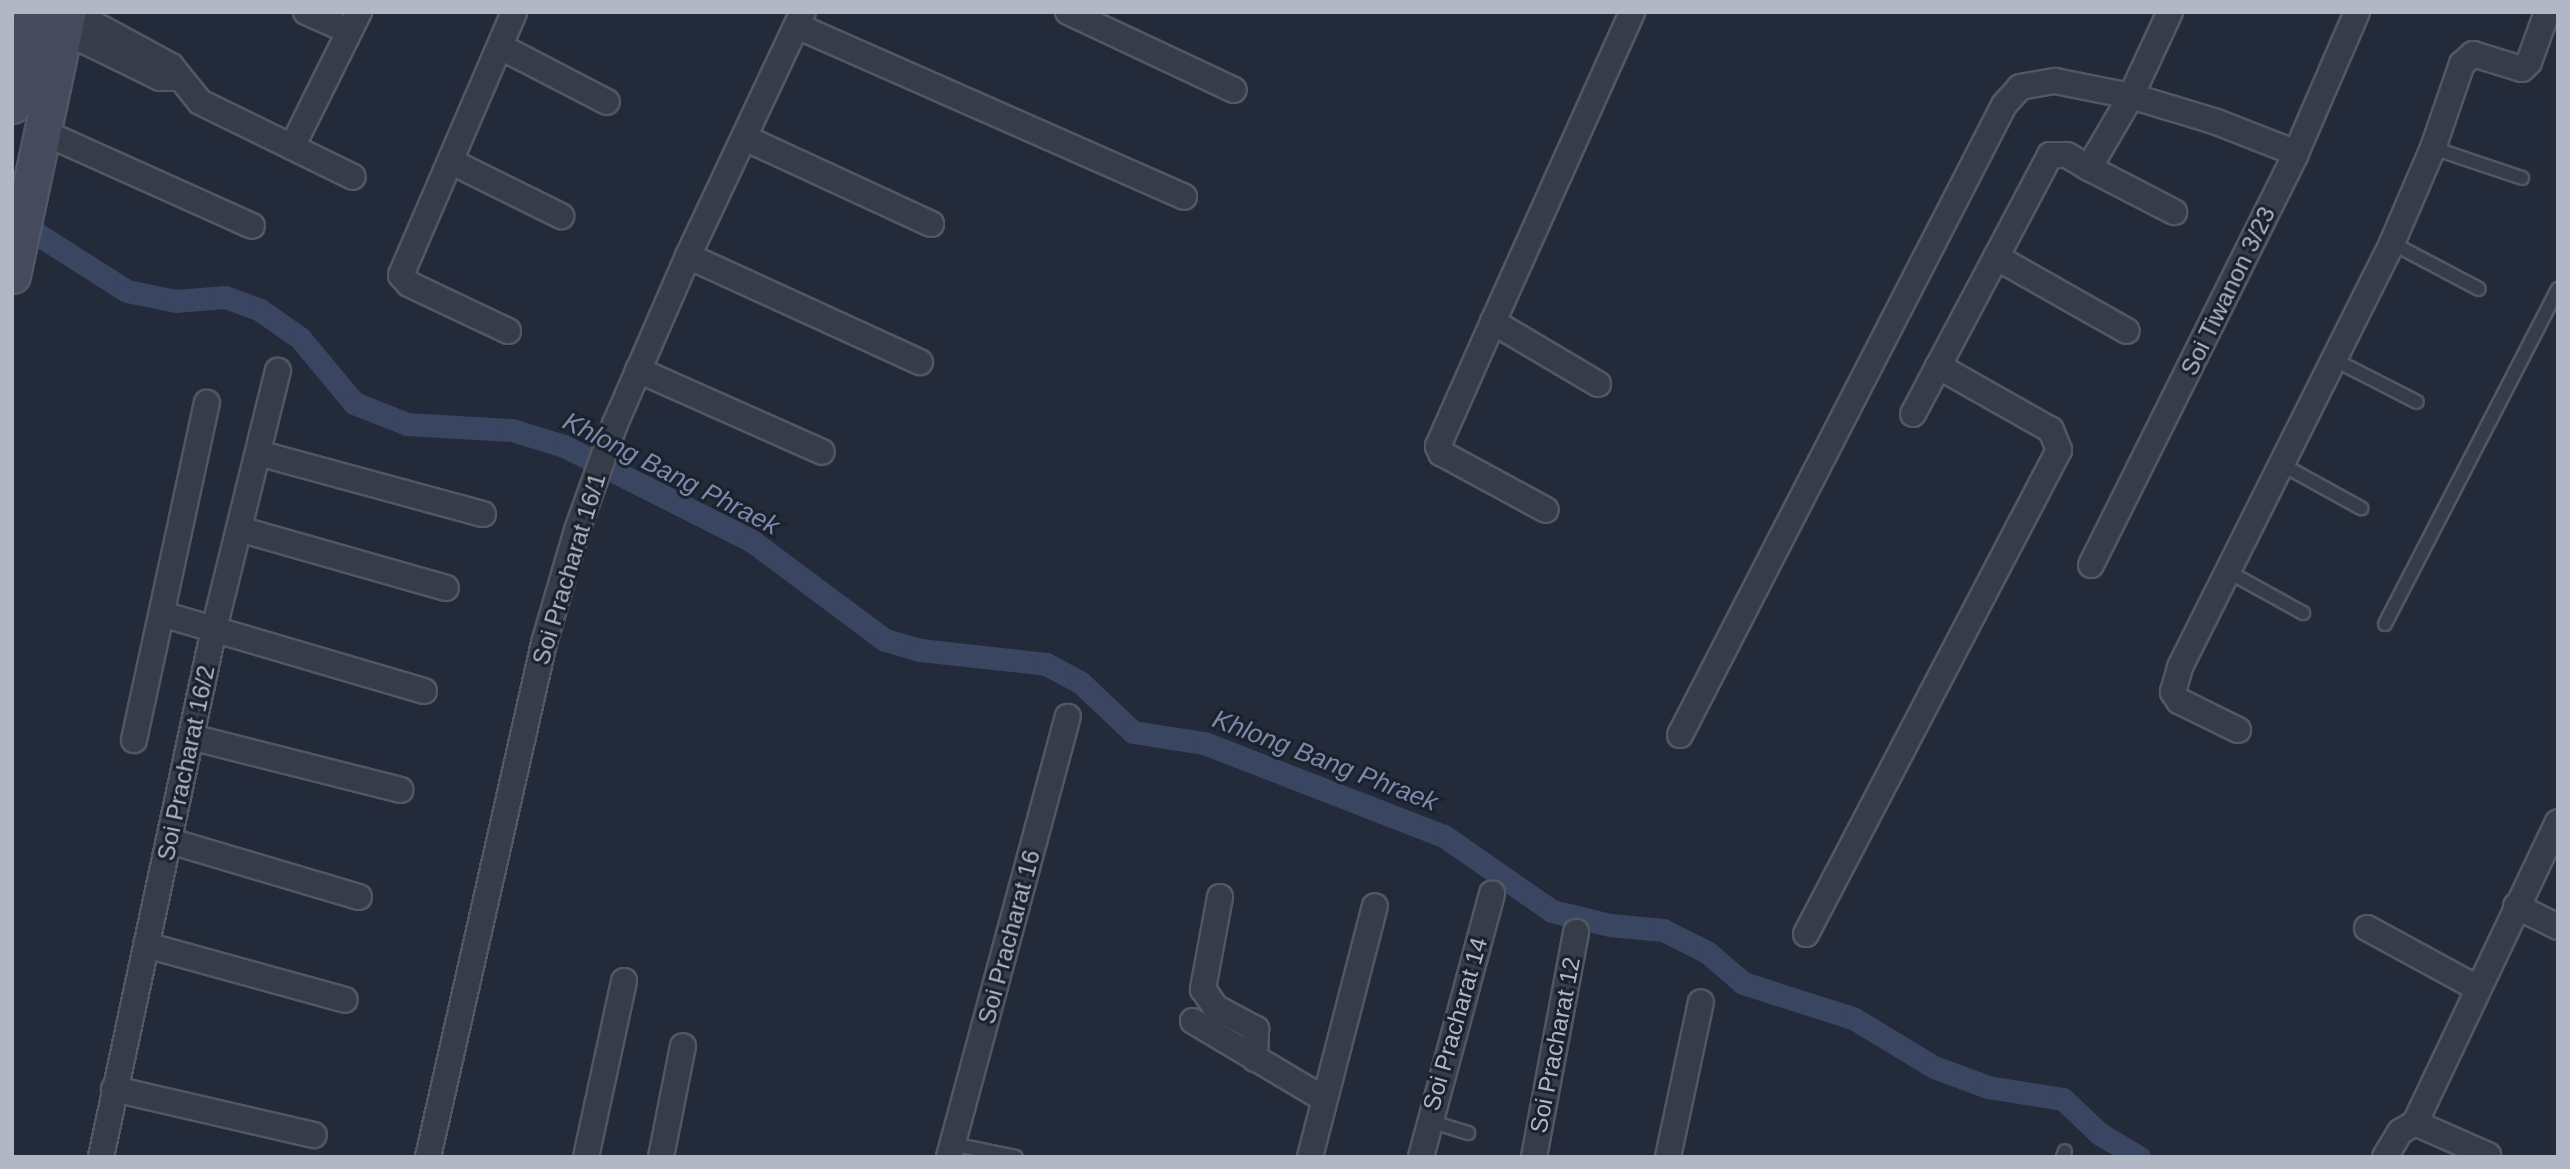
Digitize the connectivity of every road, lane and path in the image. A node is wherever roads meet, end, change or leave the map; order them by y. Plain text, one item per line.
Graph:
1 (33, 12) edge
2 (306, 12) edge
3 (514, 12) edge
4 (1068, 12) edge
5 (1632, 12) edge
6 (2170, 12) edge
7 (2357, 12) edge
8 (2547, 12) edge
9 (68, 18) edge
10 (800, 19) edge
11 (1099, 19) edge
12 (354, 22) edge
13 (501, 47) junction
14 (1234, 90) dead end
15 (2131, 96) junction
16 (607, 102) dead end
17 (12, 105) edge
18 (745, 138) junction
19 (41, 145) junction
20 (292, 147) junction
21 (2433, 148) junction
22 (2296, 153) junction
23 (452, 162) junction
24 (2089, 168) junction
25 (353, 177) dead end
26 (2522, 178) dead end
27 (1184, 197) dead end
28 (2174, 212) dead end
29 (561, 216) dead end
30 (931, 224) dead end
31 (252, 226) dead end
32 (2392, 243) junction
33 (688, 256) junction
34 (1996, 257) junction
35 (16, 259) edge
36 (2479, 289) dead end
37 (2558, 289) edge
38 (1493, 322) junction
39 (508, 331) dead end
40 (2127, 331) dead end
41 (2333, 359) junction
42 (920, 362) dead end
43 (1938, 366) junction
44 (638, 370) junction
45 (278, 371) dead end
46 (1598, 384) dead end
47 (2417, 402) dead end
48 (207, 403) dead end
49 (1913, 415) dead end
50 (822, 452) dead end
51 (258, 453) junction
52 (2279, 463) junction
53 (2361, 508) dead end
54 (1546, 510) dead end
55 (483, 514) dead end
56 (239, 529) junction
57 (2091, 565) dead end
58 (2227, 571) junction
59 (446, 588) dead end
60 (2303, 613) dead end
61 (162, 614) junction
62 (2385, 624) dead end
63 (214, 629) junction
64 (424, 691) dead end
65 (1068, 717) dead end
66 (2238, 730) dead end
67 (1680, 735) dead end
68 (191, 737) junction
69 (134, 740) dead end
70 (400, 790) dead end
71 (2558, 822) edge
72 (170, 841) junction
73 (1492, 893) dead end
74 (359, 897) dead end
75 (1220, 897) dead end
76 (1375, 906) dead end
77 (2516, 906) junction
78 (2558, 927) edge
79 (2367, 928) dead end
80 (1576, 932) dead end
81 (1806, 934) dead end
82 (146, 945) junction
83 (624, 981) dead end
84 (2477, 988) junction
85 (345, 1000) dead end
86 (1701, 1002) dead end
87 (1193, 1021) dead end
88 (683, 1046) dead end
89 (1255, 1059) junction
90 (114, 1089) junction
91 (1322, 1098) junction
92 (1428, 1121) junction
93 (2415, 1123) junction
94 (1468, 1133) dead end
95 (314, 1135) dead end
96 (951, 1151) edge
97 (2487, 1155) edge
98 (101, 1157) edge
99 (428, 1157) edge
100 (586, 1157) edge
101 (661, 1157) edge
102 (1016, 1157) edge
103 (1310, 1157) edge
104 (1421, 1157) edge
105 (1534, 1157) edge
106 (1668, 1157) edge
107 (2385, 1157) edge

1 - 17 main road
2 - 12 street
3 - 13 street
4 - 11 street
5 - 38 street
6 - 15 street
7 - 22 street, Soi Tiwanon 3/23
8 - 21 street
9 - 19 main road
9 - 20 street
10 - 18 street, Soi Pracharat 16/1
10 - 27 street
11 - 14 street
12 - 20 street
13 - 16 street
13 - 23 street
15 - 22 street
15 - 24 street
15 - 67 street
18 - 30 street
18 - 33 street, Soi Pracharat 16/1
19 - 31 street
19 - 35 main road
20 - 25 street
21 - 26 lane
21 - 32 street
22 - 57 street, Soi Tiwanon 3/23
23 - 29 street
23 - 39 street
24 - 28 street
24 - 34 street
32 - 36 lane
32 - 41 street
33 - 42 street
33 - 44 street, Soi Pracharat 16/1
34 - 40 street
34 - 43 street
37 - 62 lane
38 - 46 street
38 - 54 street
41 - 47 lane
41 - 52 street
43 - 49 street
43 - 81 street
44 - 50 street
44 - 99 street, Soi Pracharat 16/1
45 - 51 street, Soi Pracharat 16/2
48 - 61 street
51 - 55 street
51 - 56 street, Soi Pracharat 16/2
52 - 53 lane
52 - 58 street
56 - 59 street
56 - 63 street, Soi Pracharat 16/2
58 - 60 lane
58 - 66 street
61 - 63 street
61 - 69 street
63 - 64 street
63 - 68 street, Soi Pracharat 16/2
65 - 96 street, Soi Pracharat 16
68 - 70 street
68 - 72 street, Soi Pracharat 16/2
71 - 77 street
72 - 74 street
72 - 82 street, Soi Pracharat 16/2
73 - 92 street, Soi Pracharat 14
75 - 89 street
76 - 91 street
77 - 78 street
77 - 84 street
79 - 84 street
80 - 105 street, Soi Pracharat 12
82 - 85 street
82 - 90 street, Soi Pracharat 16/2
83 - 100 street
84 - 93 street
86 - 106 street
87 - 89 street
88 - 101 street
89 - 91 street
90 - 95 street
90 - 98 street, Soi Pracharat 16/2
91 - 103 street
92 - 94 lane
92 - 104 street, Soi Pracharat 14
93 - 97 street
93 - 107 street
96 - 102 lane

